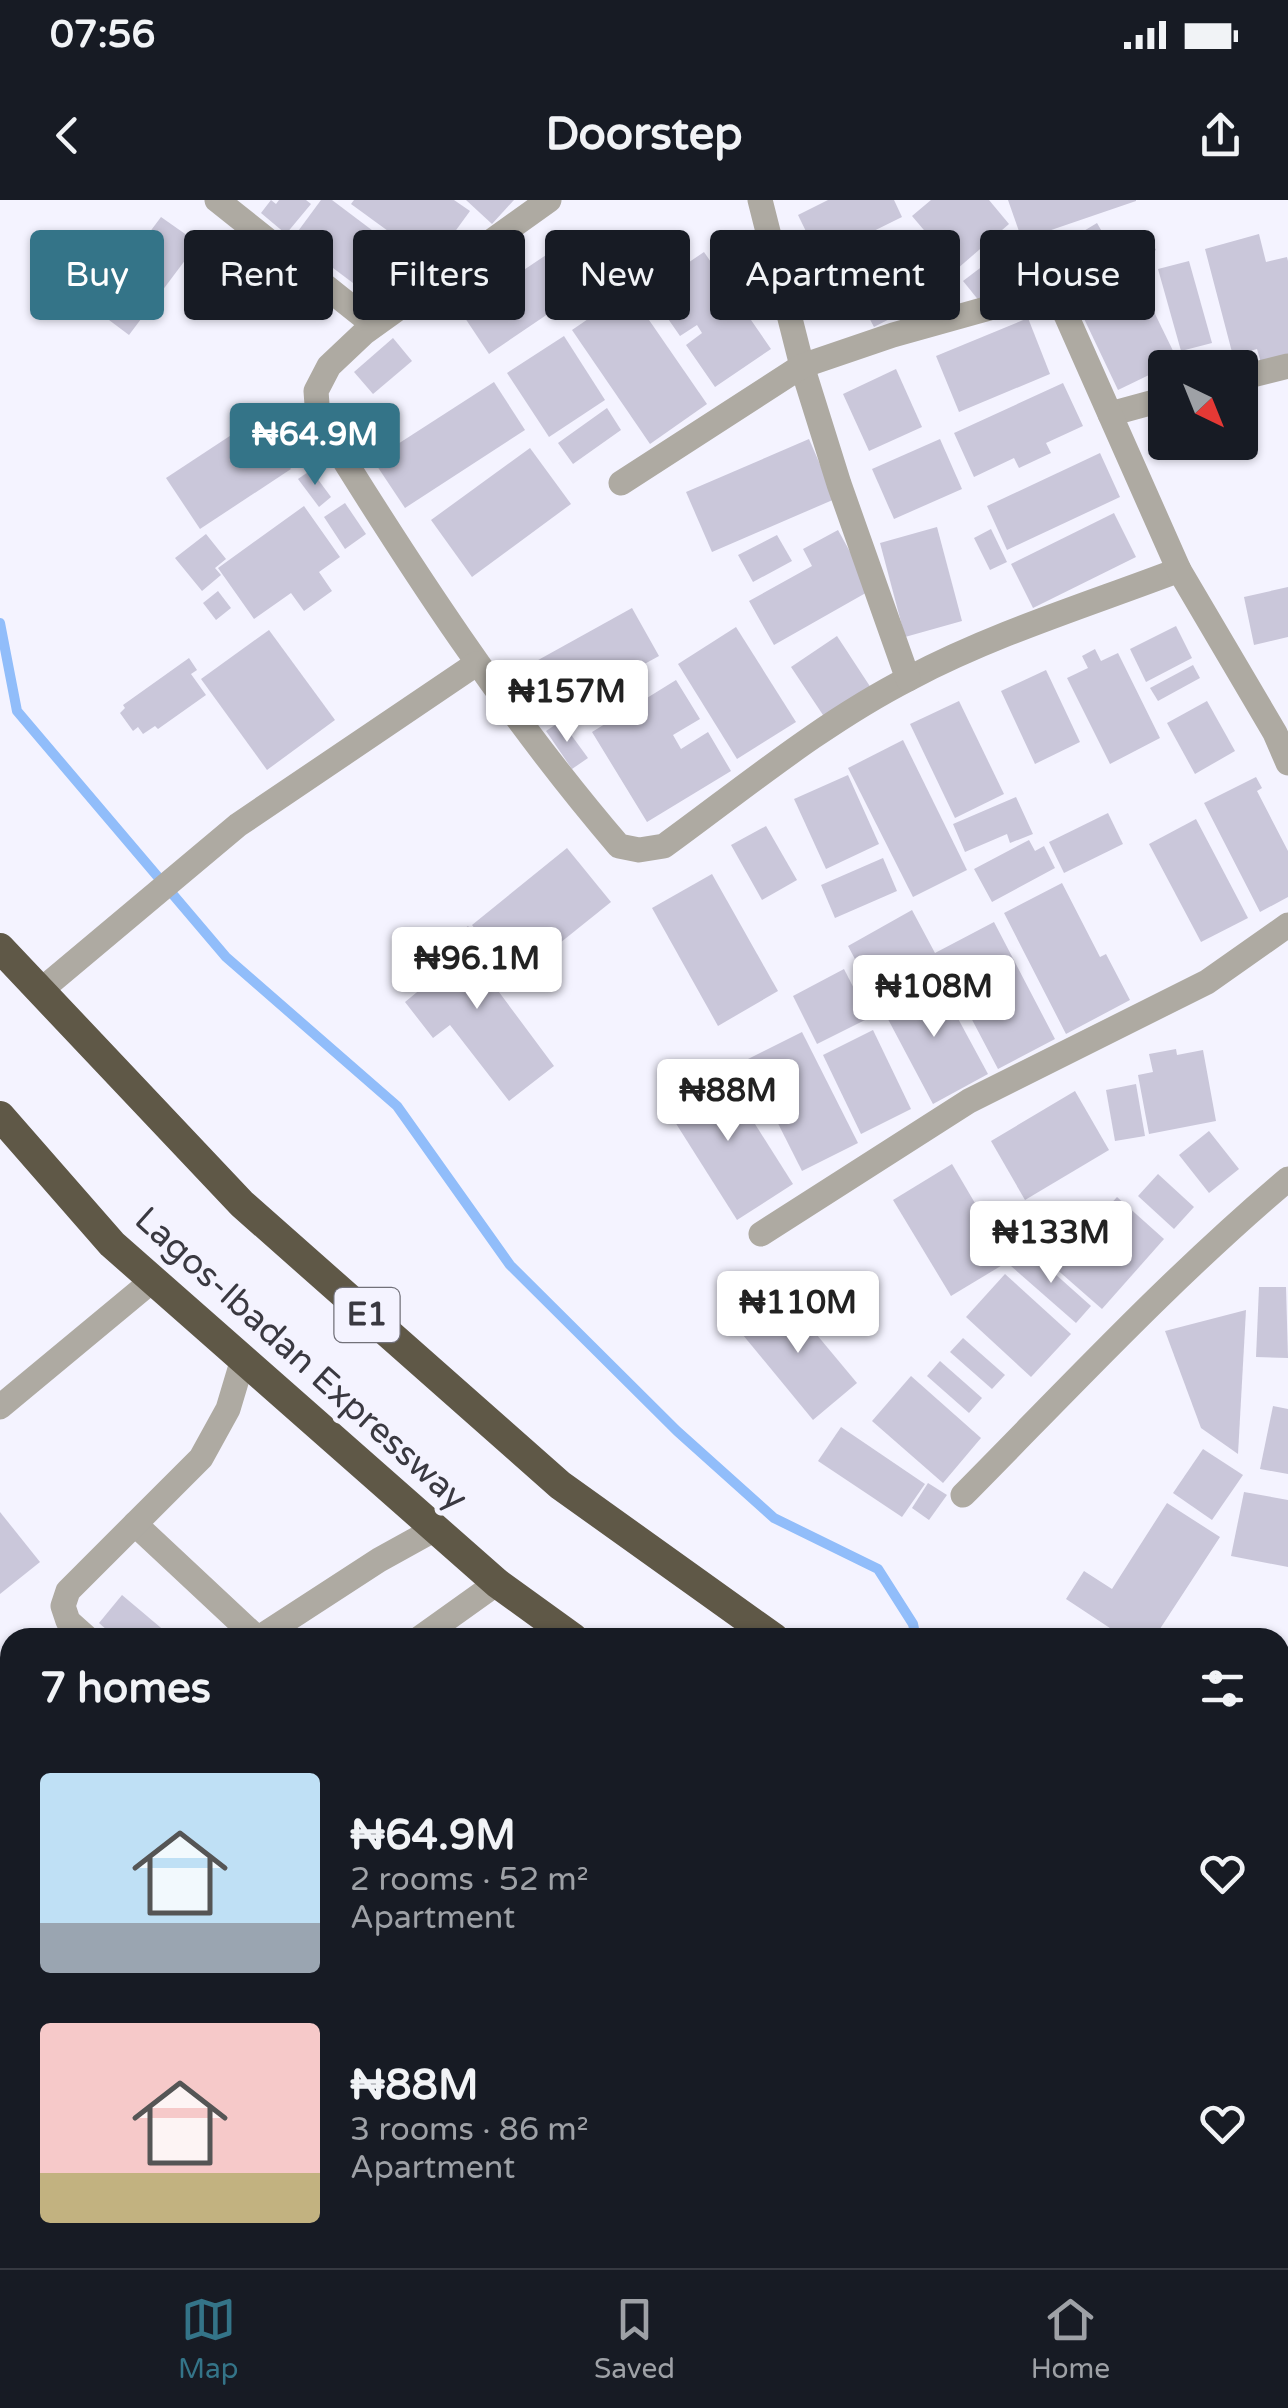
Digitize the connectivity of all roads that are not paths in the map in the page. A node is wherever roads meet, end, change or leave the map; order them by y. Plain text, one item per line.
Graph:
1 (217, 200) edge
2 (549, 200) edge
3 (760, 200) edge
4 (374, 325) junction
5 (802, 366) junction
6 (1288, 366) edge
7 (1258, 374) edge
8 (1148, 403) edge
9 (1110, 414) junction
10 (621, 484) dead end
11 (1180, 570) junction
12 (476, 664) junction
13 (908, 679) junction
14 (1282, 732) edge
15 (1288, 764) edge
16 (1288, 925) edge
17 (0, 948) edge
18 (40, 991) junction
19 (0, 1116) edge
20 (1288, 1179) edge
21 (761, 1234) dead end
22 (153, 1280) junction
23 (243, 1359) junction
24 (0, 1407) edge
25 (963, 1496) dead end
26 (135, 1524) junction
27 (436, 1529) junction
28 (497, 1583) junction
29 (76, 1628) edge
30 (247, 1628) edge
31 (274, 1628) edge
32 (434, 1628) edge
33 (559, 1628) edge
34 (760, 1628) edge

1 - 4 street
2 - 4 street
3 - 5 street
4 - 12 street
5 - 9 street
5 - 10 street
5 - 13 street
6 - 7 street
8 - 9 street
9 - 11 street
11 - 13 street
11 - 14 street
12 - 13 street
12 - 18 street
14 - 15 street
16 - 21 street
17 - 18 highway, E1
18 - 34 highway, E1
19 - 22 highway, Lagos-Ibadan Expressway
20 - 25 street
22 - 23 highway, Lagos-Ibadan Expressway
22 - 24 street
23 - 26 street
23 - 27 highway, Lagos-Ibadan Expressway
26 - 29 street
26 - 30 street
27 - 28 highway, Lagos-Ibadan Expressway
27 - 31 street
28 - 32 street
28 - 33 highway, Lagos-Ibadan Expressway

